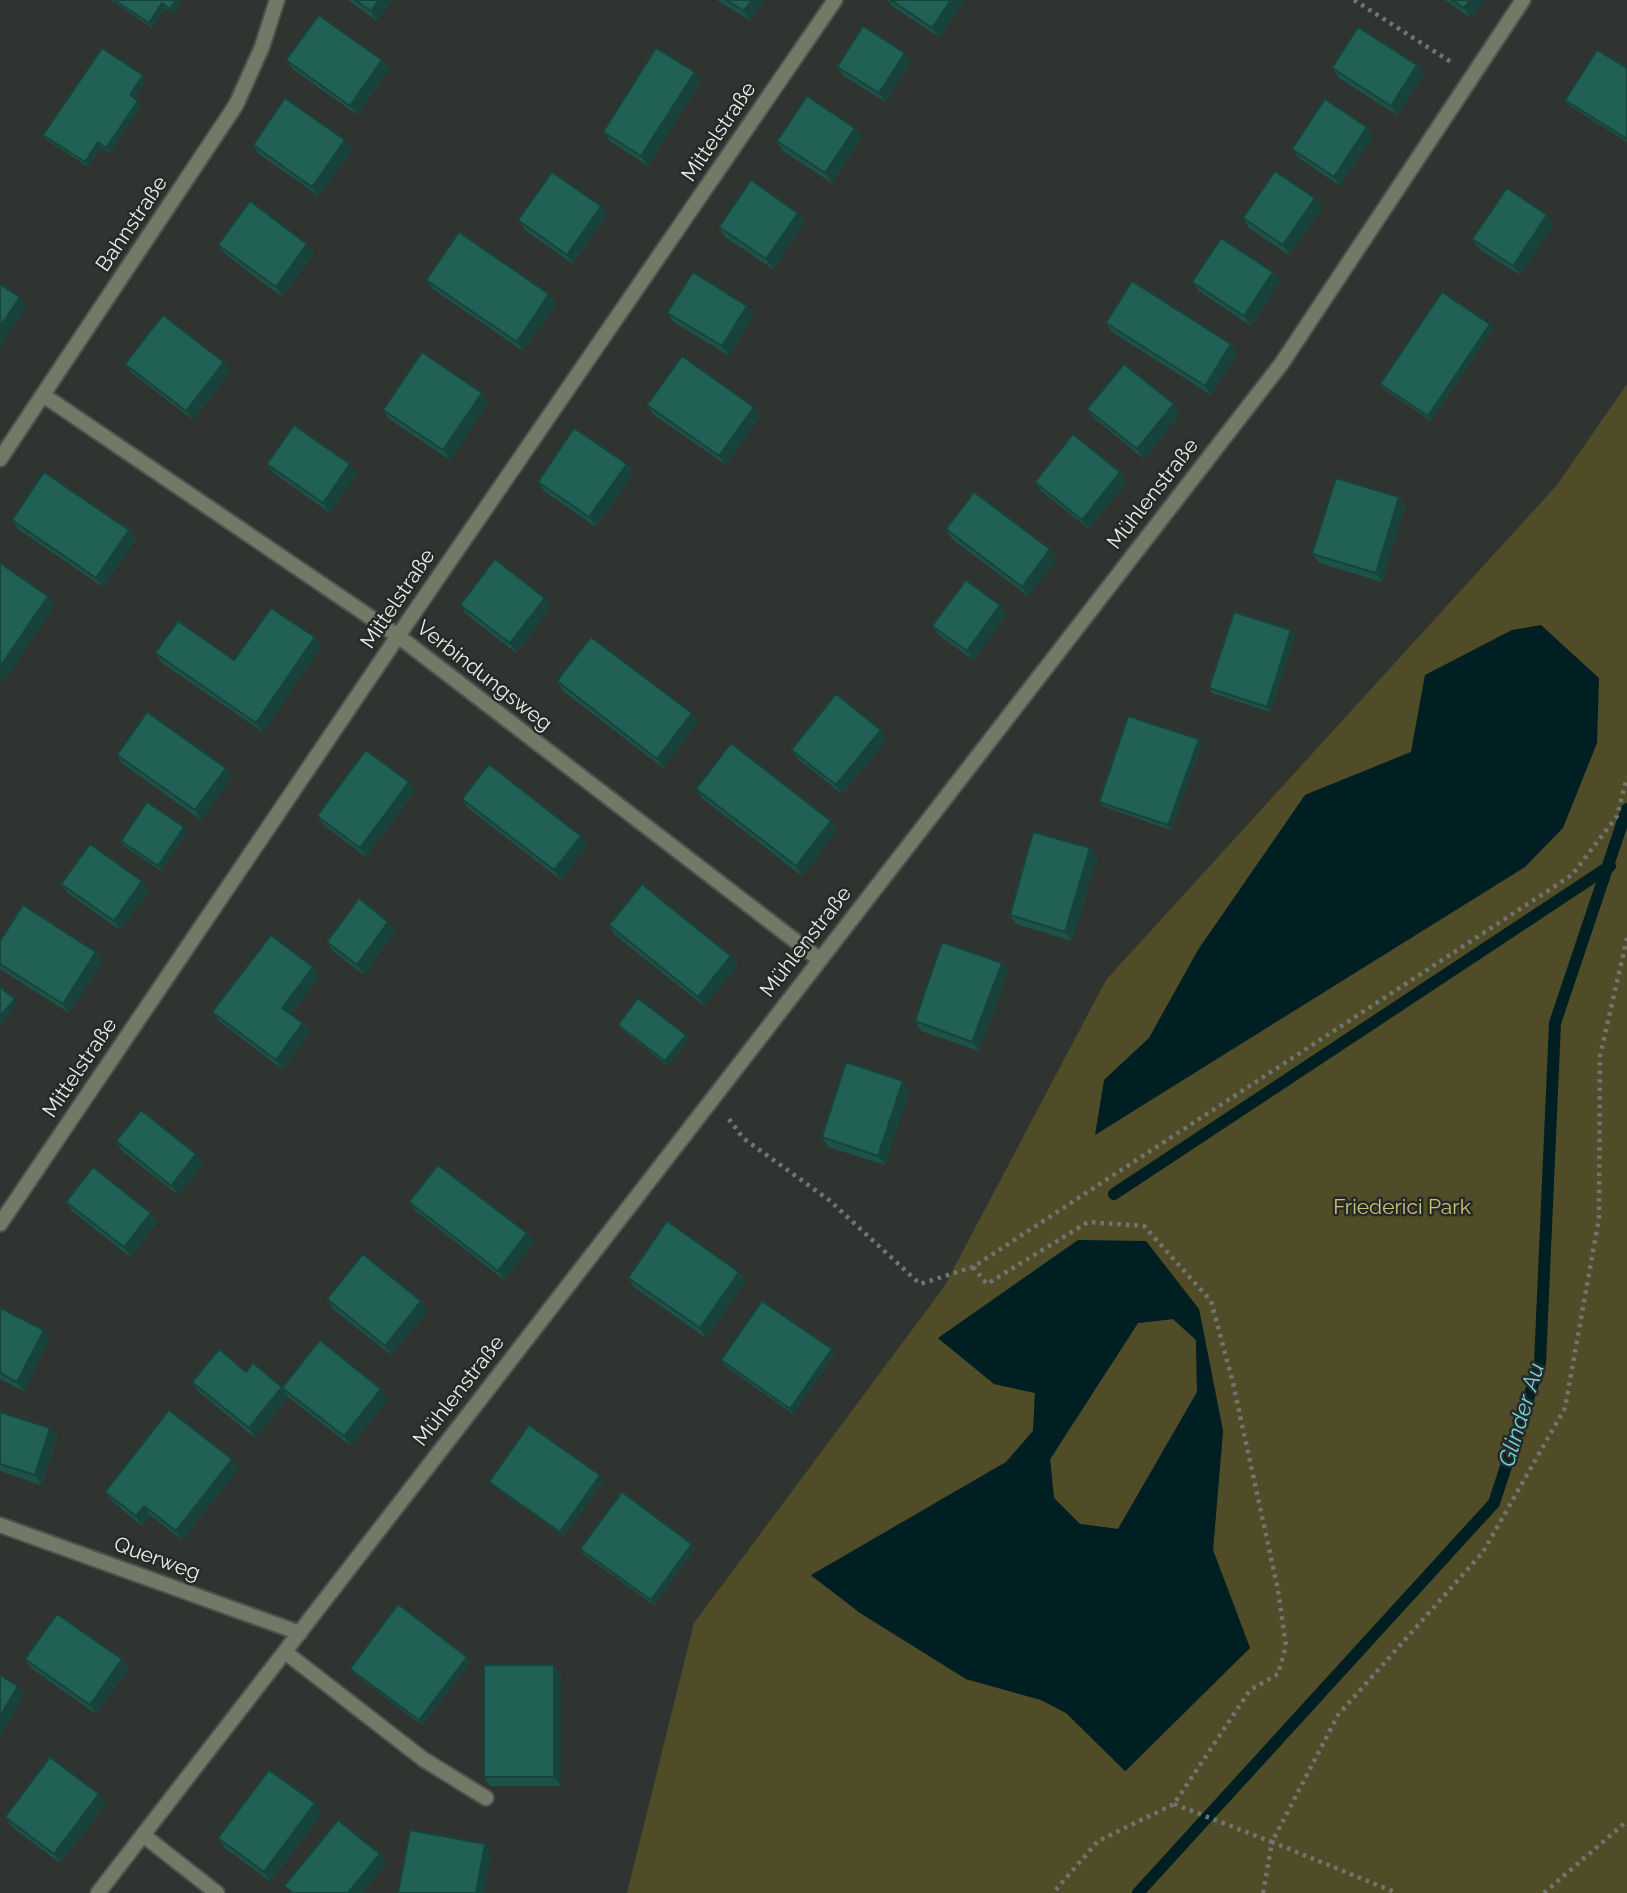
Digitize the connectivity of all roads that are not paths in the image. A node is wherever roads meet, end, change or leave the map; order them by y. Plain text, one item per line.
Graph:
1 (277, 0) edge
2 (835, 0) edge
3 (1522, 0) edge
4 (43, 395) junction
5 (0, 459) edge
6 (398, 636) junction
7 (819, 960) junction
8 (0, 1224) edge
9 (0, 1525) edge
10 (300, 1633) junction
11 (285, 1652) junction
12 (486, 1798) edge
13 (143, 1835) junction
14 (98, 1893) edge
15 (217, 1893) edge

1 - 4 street, Bahnstraße
2 - 6 street, Mittelstraße
3 - 7 street, Mühlenstraße
4 - 5 street, Bahnstraße
4 - 6 street, Verbindungsweg
6 - 7 street, Verbindungsweg
6 - 8 street, Mittelstraße
7 - 10 street, Mühlenstraße
9 - 10 street, Querweg
10 - 11 street, Mühlenstraße
11 - 12 street
11 - 13 street, Mühlenstraße
13 - 14 street, Mühlenstraße
13 - 15 street

